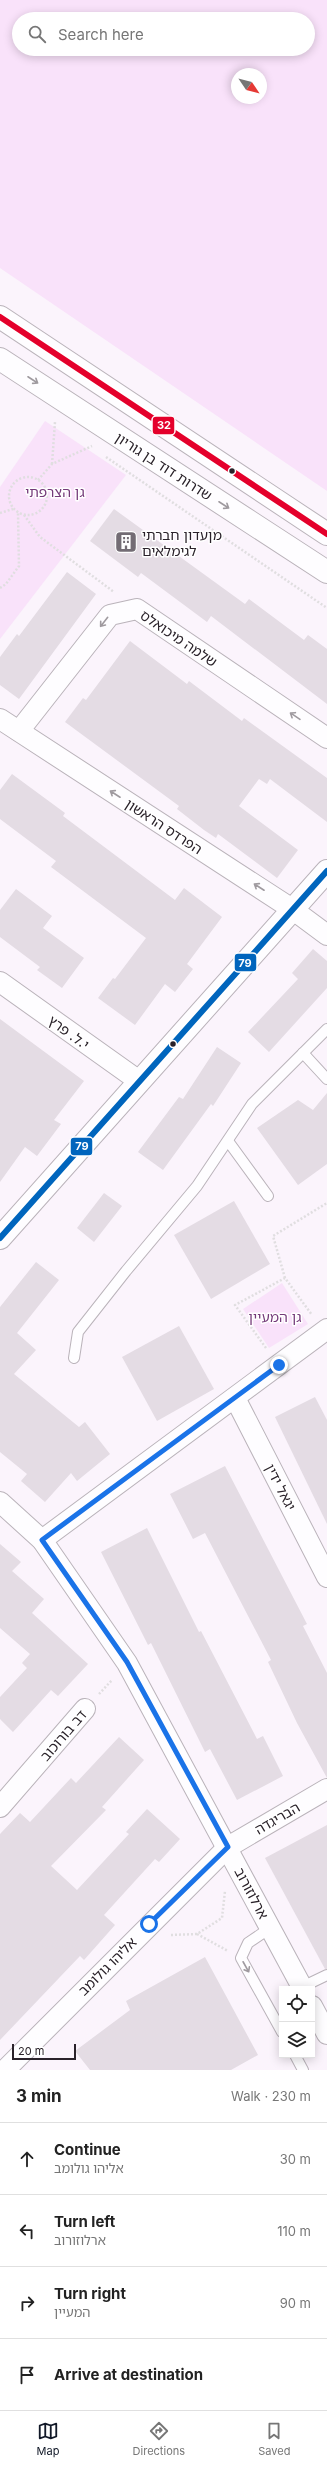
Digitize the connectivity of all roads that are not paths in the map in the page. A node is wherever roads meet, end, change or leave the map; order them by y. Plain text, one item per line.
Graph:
1 (0, 317) edge
2 (0, 359) edge
3 (327, 534) edge
4 (327, 572) edge
5 (0, 719) edge
6 (19, 731) junction
7 (327, 738) edge
8 (327, 870) edge
9 (292, 908) junction
10 (327, 935) edge
11 (0, 982) edge
12 (327, 1029) edge
13 (303, 1053) junction
14 (327, 1079) edge
15 (139, 1081) junction
16 (228, 1141) junction
17 (268, 1196) dead end
18 (0, 1238) edge
19 (325, 1330) edge
20 (74, 1358) dead end
21 (235, 1398) junction
22 (0, 1502) edge
23 (42, 1540) junction
24 (327, 1577) edge
25 (85, 1709) road end
26 (327, 1790) edge
27 (0, 1807) edge
28 (228, 1847) junction
29 (270, 1928) junction
30 (327, 1974) edge
31 (301, 1986) edge
32 (306, 1986) edge
33 (315, 2012) edge
34 (279, 2027) edge
35 (327, 2034) edge
36 (296, 2058) edge
37 (5, 2070) edge
38 (303, 2070) edge

1 - 3 street
2 -> 4 street, שדרות דוד בן גוריון
5 - 6 street, הפרדס הראשון
7 -> 6 street, שלמה מיכואלס
9 -> 6 street, הפרדס הראשון
8 - 9 street
9 - 10 street, הפרדס הראשון
9 - 15 street
11 - 15 street, י.ל. פרץ
12 - 13 lane
13 - 14 lane
13 - 16 lane
15 - 18 street
16 - 17 lane
16 - 20 lane
19 - 21 street
21 - 23 street
21 - 24 street, יגאל ידין
22 - 23 street, ארלוזורוב
23 - 28 street, ארלוזורוב
25 - 27 street, דב בורוכוב
26 - 28 street, הבריגדה
28 - 29 street, ארלוזורוב
28 - 37 street, אליהו גולומב
29 - 31 street, ארלוזורוב
29 -> 34 lane
30 - 32 lane
33 - 35 street
36 - 38 lane

